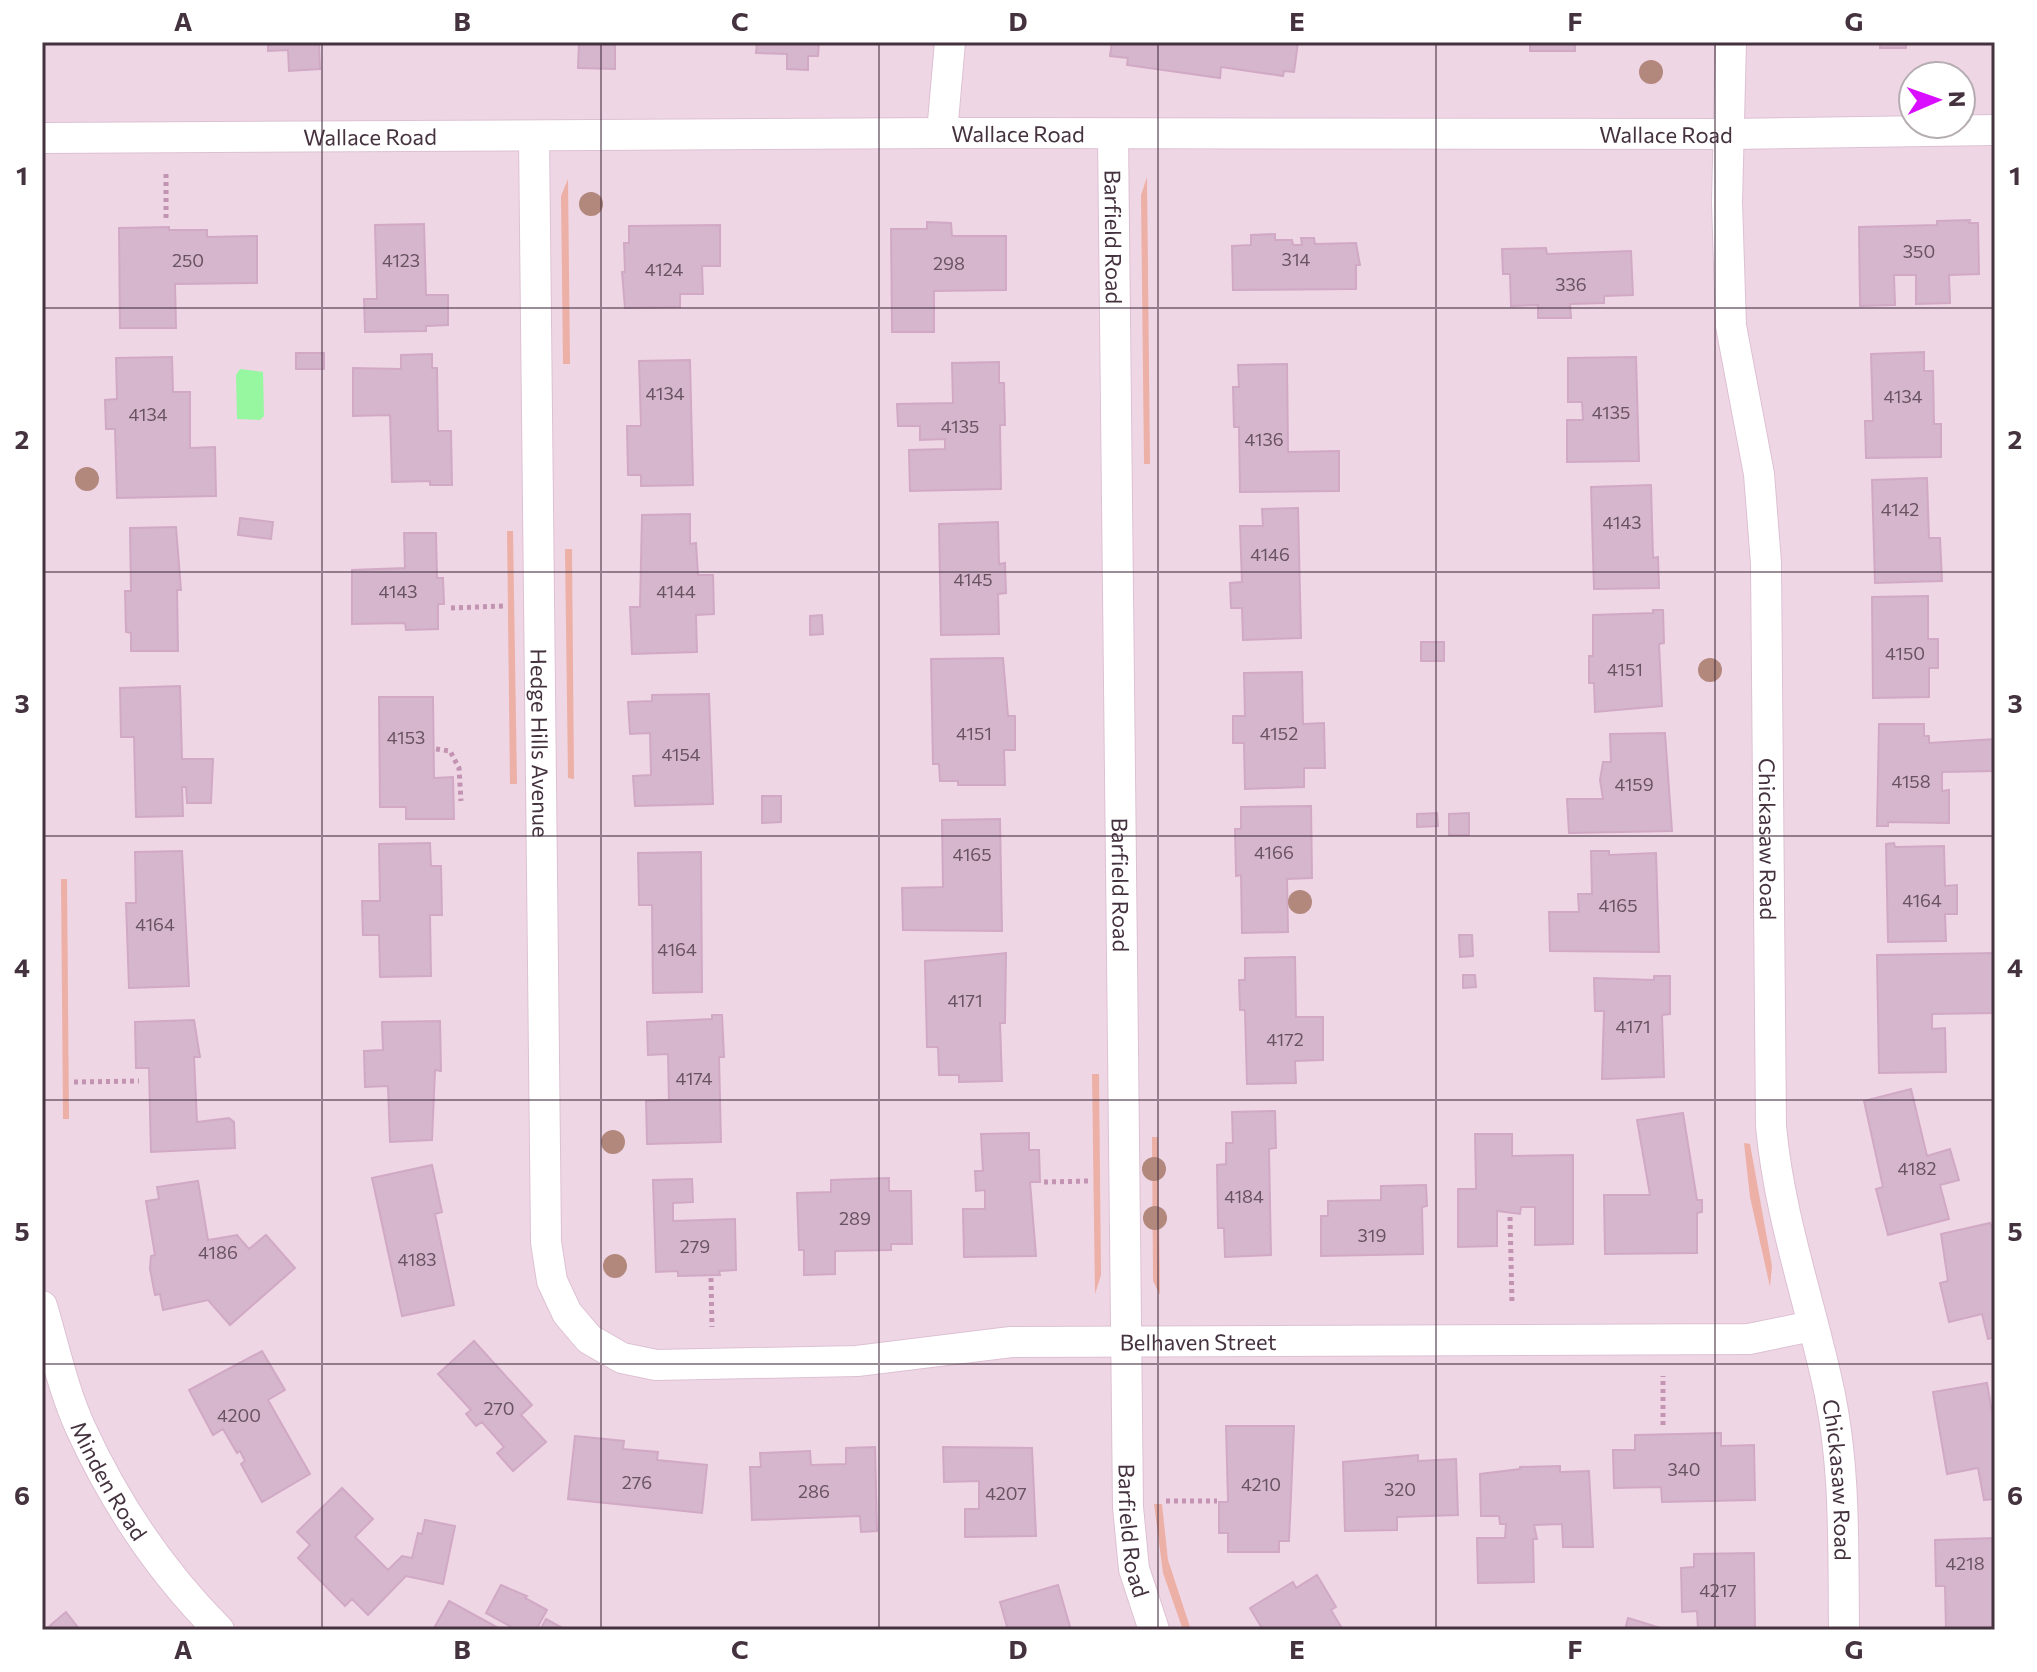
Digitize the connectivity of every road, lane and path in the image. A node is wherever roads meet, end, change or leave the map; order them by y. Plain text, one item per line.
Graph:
1 (950, 42) edge
2 (1731, 42) edge
3 (1995, 130) edge
4 (942, 133) junction
5 (1729, 134) junction
6 (1113, 135) junction
7 (534, 137) junction
8 (42, 138) edge
9 (166, 174) dead end
10 (166, 220) dead end
11 (503, 606) dead end
12 (451, 608) dead end
13 (436, 749) dead end
14 (461, 801) dead end
15 (139, 1081) dead end
16 (74, 1082) dead end
17 (1089, 1181) dead end
18 (1044, 1182) dead end
19 (1510, 1217) dead end
20 (711, 1278) dead end
21 (1512, 1303) dead end
22 (42, 1306) edge
23 (1812, 1326) junction
24 (712, 1327) dead end
25 (589, 1339) joint
26 (1127, 1341) junction
27 (1663, 1376) dead end
28 (1663, 1425) dead end
29 (1166, 1501) dead end
30 (1217, 1501) dead end
31 (219, 1630) edge
32 (1154, 1630) edge
33 (1844, 1630) edge

1 - 4 street
2 - 5 street, Chickasaw Road
3 - 5 street, Wallace Road
4 - 6 street, Wallace Road
4 - 7 street, Wallace Road
5 - 6 street, Wallace Road
5 - 23 street, Chickasaw Road
6 - 26 street, Barfield Road
7 - 8 street, Wallace Road
7 - 25 street, Hedge Hills Avenue
9 - 10 path
11 - 12 path
13 - 14 path
15 - 16 path
17 - 18 path
19 - 21 path
20 - 24 path
22 - 31 street, Minden Road
23 - 26 street, Belhaven Street
23 - 33 street, Chickasaw Road
25 - 26 street, Belhaven Street
26 - 32 street, Barfield Road
27 - 28 path
29 - 30 path

